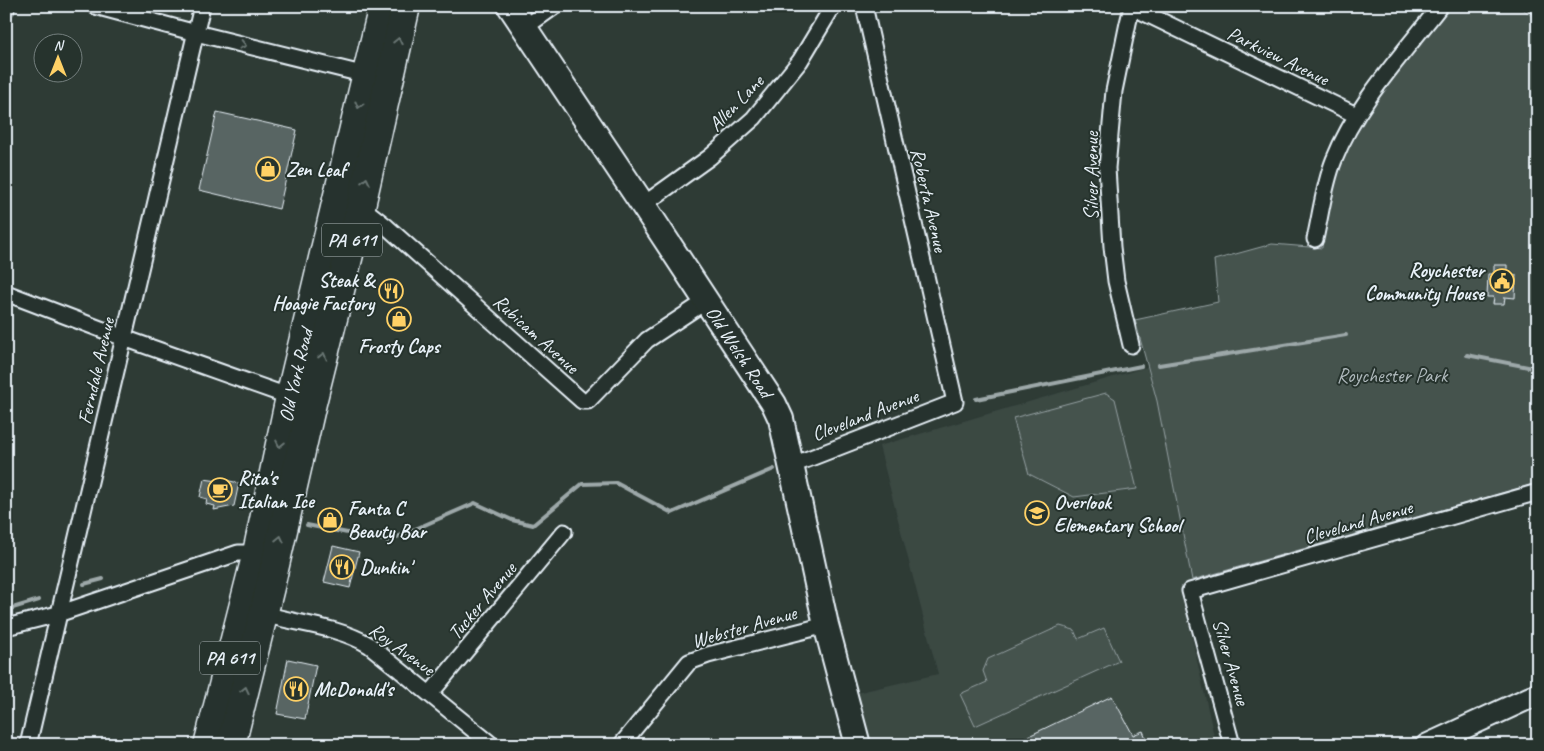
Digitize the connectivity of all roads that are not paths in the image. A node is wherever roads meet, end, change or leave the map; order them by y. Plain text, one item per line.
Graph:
1 (95, 6) edge
2 (202, 6) edge
3 (383, 6) edge
4 (406, 6) edge
5 (510, 6) edge
6 (555, 6) edge
7 (833, 6) edge
8 (864, 6) edge
9 (1440, 6) edge
10 (1131, 7) edge
11 (524, 28) junction
12 (196, 33) junction
13 (366, 75) junction
14 (1356, 115) junction
15 (643, 205) junction
16 (348, 206) junction
17 (1315, 239) dead end
18 (6, 294) edge
19 (706, 302) junction
20 (124, 338) junction
21 (1131, 345) dead end
22 (301, 400) junction
23 (955, 402) joint
24 (790, 466) junction
25 (1538, 492) edge
26 (564, 532) dead end
27 (257, 553) junction
28 (1190, 591) joint
29 (253, 611) junction
30 (58, 614) junction
31 (826, 625) junction
32 (6, 627) edge
33 (430, 694) junction
34 (1538, 694) edge
35 (28, 745) edge
36 (208, 745) edge
37 (231, 745) edge
38 (492, 745) edge
39 (621, 745) edge
40 (858, 745) edge
41 (1232, 745) edge
42 (1427, 745) edge

1 - 12 street
2 - 12 street, Ferndale Avenue
3 - 13 highway, Old York Road / PA 611
16 -> 4 highway, Old York Road / PA 611
5 - 11 main road, Old Welsh Road
6 - 11 street
7 - 15 street, Allen Lane
8 - 23 street, Roberta Avenue
9 - 14 street
10 - 14 street, Parkview Avenue
10 - 21 street, Silver Avenue
11 - 15 main road, Old Welsh Road
12 -> 13 street
12 - 20 street, Ferndale Avenue
13 -> 16 highway, Old York Road / PA 611
14 - 17 street
15 - 19 main road, Old Welsh Road
16 - 19 street, Rubicam Avenue
16 - 22 highway, Old York Road / PA 611
18 - 20 street
19 - 24 main road, Old Welsh Road
20 - 22 street
20 - 30 street, Ferndale Avenue
22 -> 27 highway, Old York Road / PA 611
29 -> 22 highway, Old York Road / PA 611
23 - 24 street, Cleveland Avenue
24 - 31 main road, Old Welsh Road
25 - 28 street, Cleveland Avenue
26 - 33 street, Tucker Avenue
27 - 29 highway, Old York Road / PA 611
27 - 30 street
28 - 41 street, Silver Avenue
29 - 33 street, Roy Avenue
29 - 36 highway, Old York Road / PA 611
37 -> 29 highway, Old York Road / PA 611
30 - 32 street
30 - 35 street, Ferndale Avenue
31 - 39 street, Webster Avenue
31 - 40 main road, Old Welsh Road
33 - 38 street, Roy Avenue
34 - 42 main road

